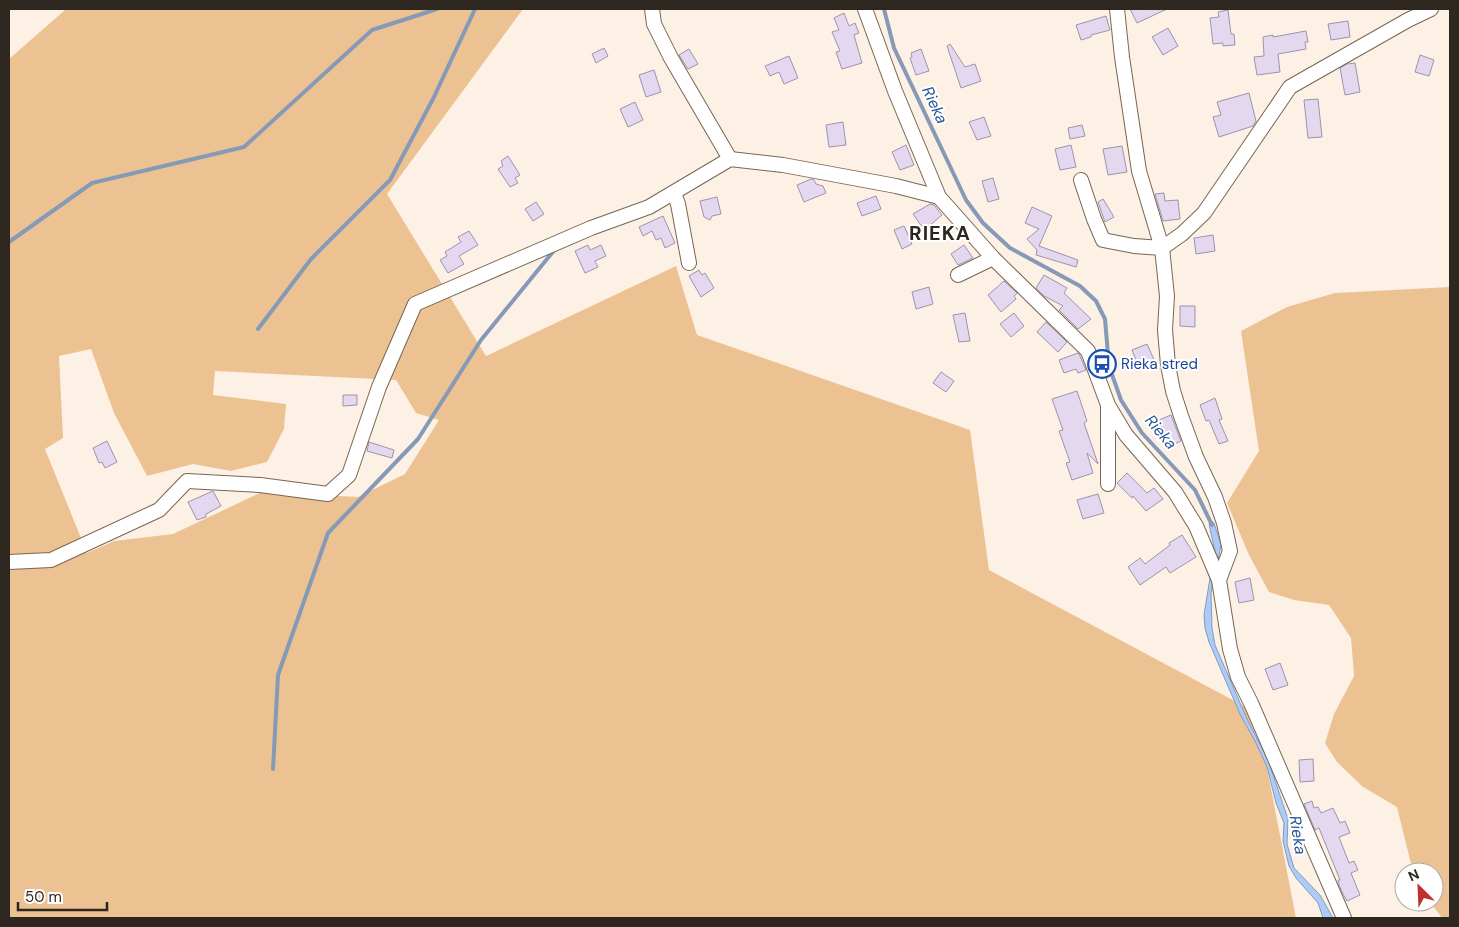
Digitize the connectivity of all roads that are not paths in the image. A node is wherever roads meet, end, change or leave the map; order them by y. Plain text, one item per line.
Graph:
1 (652, 9) edge
2 (865, 9) edge
3 (1118, 9) edge
4 (1431, 9) edge
5 (730, 159) junction
6 (1081, 180) dead end
7 (674, 193) junction
8 (939, 197) junction
9 (1162, 248) junction
10 (993, 258) junction
11 (689, 263) dead end
12 (958, 275) dead end
13 (1108, 405) junction
14 (1108, 484) dead end
15 (9, 562) edge
16 (1219, 579) junction
17 (1344, 918) edge

1 - 5 street
2 - 8 street
3 - 9 street
4 - 9 street
5 - 7 street
5 - 8 street
6 - 9 street
7 - 11 street
7 - 15 street
8 - 10 street
9 - 16 street
10 - 12 street
10 - 13 street
13 - 14 street
13 - 16 street
16 - 17 street

